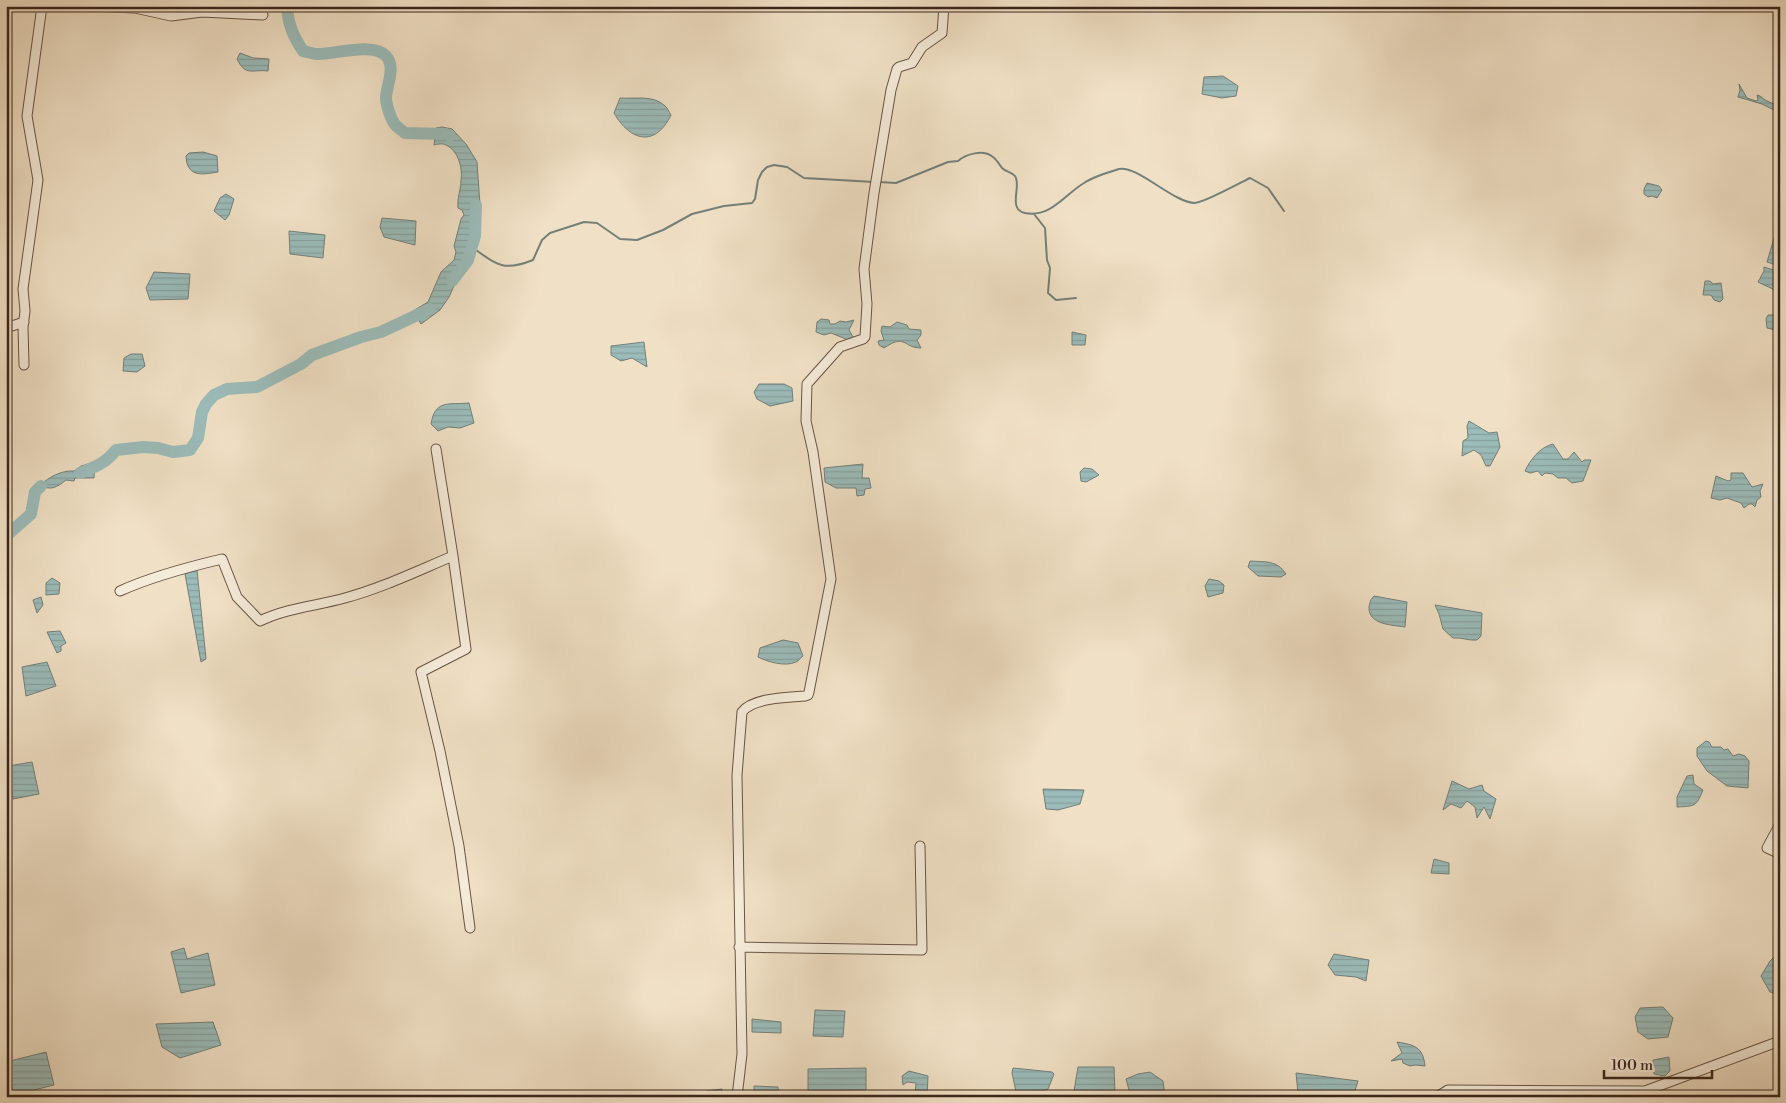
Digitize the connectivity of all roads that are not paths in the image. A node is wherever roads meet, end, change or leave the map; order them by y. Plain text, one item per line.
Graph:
1 (42, 6) edge
2 (91, 6) edge
3 (944, 6) edge
4 (263, 15) dead end
5 (24, 322) junction
6 (6, 328) edge
7 (24, 365) dead end
8 (436, 449) dead end
9 (453, 556) junction
10 (120, 591) dead end
11 (1780, 824) edge
12 (920, 846) dead end
13 (1780, 854) edge
14 (470, 928) dead end
15 (739, 947) junction
16 (1780, 1041) edge
17 (737, 1097) edge
18 (1437, 1097) edge

1 - 5 street
2 - 4 street
3 - 15 street
5 - 6 street
5 - 7 street
8 - 9 street
9 - 10 street
9 - 14 street
11 - 13 street
12 - 15 street
15 - 17 street
16 - 18 street

